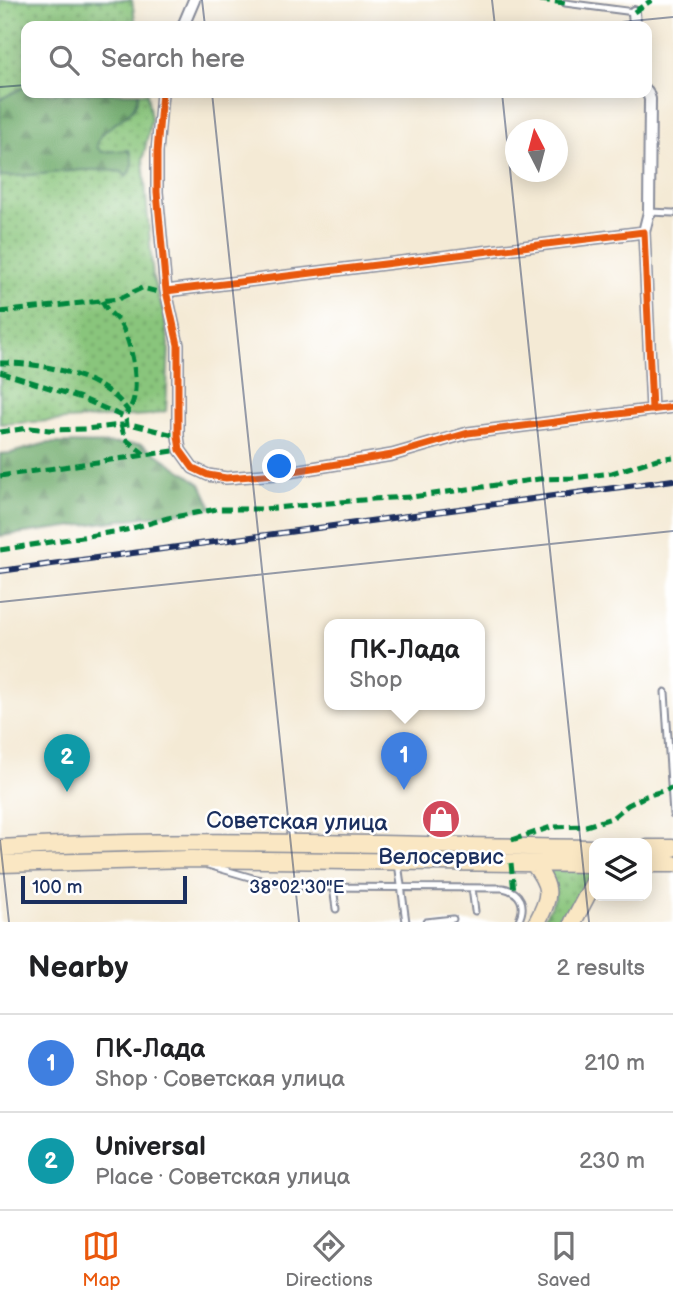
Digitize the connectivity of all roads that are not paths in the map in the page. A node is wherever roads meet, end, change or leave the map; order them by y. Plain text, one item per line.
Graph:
1 (194, 0) edge
2 (565, 3) dead end
3 (634, 12) joint
4 (185, 21) edge
5 (635, 21) edge
6 (161, 98) edge
7 (650, 98) edge
8 (649, 212) junction
9 (673, 213) edge
10 (644, 232) junction
11 (166, 292) junction
12 (673, 407) edge
13 (652, 410) junction
14 (665, 692) dead end
15 (673, 814) edge
16 (290, 827) dead end
17 (290, 844) junction
18 (0, 848) edge
19 (589, 848) edge
20 (652, 848) edge
21 (673, 848) edge
22 (237, 859) junction
23 (398, 862) junction
24 (533, 863) junction
25 (0, 864) edge
26 (589, 864) edge
27 (652, 864) edge
28 (673, 864) edge
29 (333, 887) junction
30 (401, 887) junction
31 (472, 888) junction
32 (589, 892) edge
33 (335, 909) dead end
34 (475, 911) dead end
35 (453, 919) dead end
36 (406, 922) edge
37 (426, 922) edge
38 (518, 922) edge
39 (537, 922) edge
40 (573, 922) edge

1 - 4 street
2 - 3 lane
3 - 5 street
6 - 11 street
7 - 8 street
8 - 9 lane
8 - 10 street
10 - 11 street
10 - 13 street
11 - 13 street
12 - 13 street
14 - 15 lane
16 - 17 lane
17 - 19 main road, Советская улица
17 - 22 main road, Советская улица
18 - 22 main road, Советская улица
20 - 21 main road
22 - 23 main road, Советская улица
22 - 25 main road, Советская улица
22 - 29 lane
23 - 24 main road, Советская улица
23 - 30 lane
24 - 26 main road, Советская улица
24 - 39 main road
27 - 28 main road
29 - 30 lane
29 - 33 lane
30 - 31 lane
30 - 36 lane
31 - 34 lane
31 - 38 lane
32 - 40 main road
35 - 37 lane

